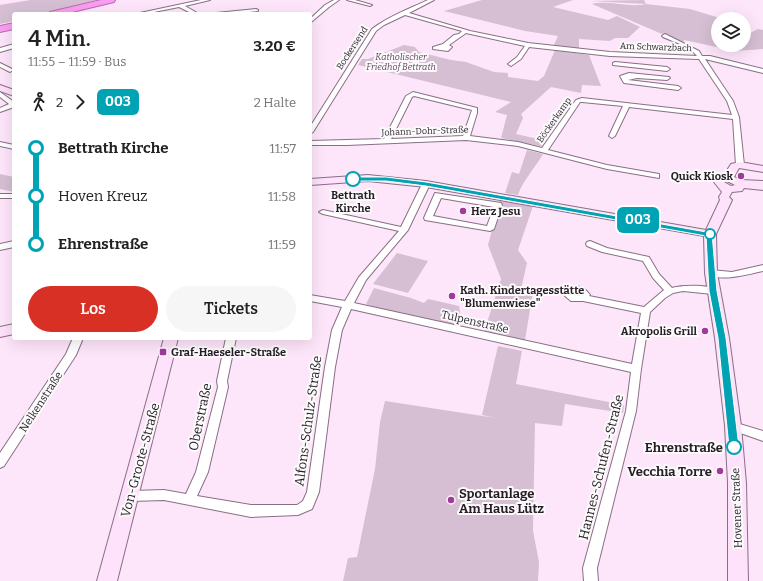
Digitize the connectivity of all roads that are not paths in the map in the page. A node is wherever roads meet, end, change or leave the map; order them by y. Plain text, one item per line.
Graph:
1 (111, 0) edge
2 (120, 0) edge
3 (208, 0) edge
4 (337, 0) edge
5 (349, 0) edge
6 (432, 0) edge
7 (370, 5) dead end
8 (181, 6) junction
9 (256, 10) dead end
10 (60, 12) edge
11 (70, 12) edge
12 (148, 12) edge
13 (192, 12) edge
14 (236, 12) edge
15 (403, 13) junction
16 (449, 18) dead end
17 (312, 20) edge
18 (439, 24) junction
19 (12, 25) edge
20 (479, 26) dead end
21 (0, 28) edge
22 (467, 32) junction
23 (665, 36) dead end
24 (539, 38) dead end
25 (445, 45) dead end
26 (528, 45) junction
27 (598, 45) dead end
28 (535, 46) junction
29 (12, 47) edge
30 (632, 47) dead end
31 (0, 50) edge
32 (599, 53) junction
33 (610, 54) junction
34 (636, 56) junction
35 (700, 57) junction
36 (511, 64) dead end
37 (615, 64) junction
38 (0, 65) edge
39 (10, 70) dead end
40 (666, 70) dead end
41 (763, 70) edge
42 (627, 78) junction
43 (667, 78) dead end
44 (0, 88) edge
45 (678, 88) dead end
46 (627, 89) dead end
47 (0, 94) edge
48 (11, 97) edge
49 (627, 105) junction
50 (12, 106) edge
51 (0, 110) edge
52 (736, 117) junction
53 (312, 129) edge
54 (612, 136) dead end
55 (466, 138) junction
56 (387, 141) junction
57 (312, 143) edge
58 (2, 146) edge
59 (12, 147) edge
60 (544, 150) junction
61 (763, 169) edge
62 (763, 172) edge
63 (656, 176) dead end
64 (734, 180) junction
65 (312, 182) edge
66 (762, 185) edge
67 (424, 188) junction
68 (0, 196) edge
69 (12, 196) edge
70 (323, 212) dead end
71 (404, 230) junction
72 (490, 230) joint
73 (710, 234) junction
74 (590, 244) dead end
75 (12, 245) edge
76 (0, 248) edge
77 (763, 268) edge
78 (711, 273) junction
79 (670, 291) junction
80 (713, 291) junction
81 (312, 298) edge
82 (583, 298) dead end
83 (348, 305) junction
84 (646, 311) junction
85 (12, 329) edge
86 (0, 332) edge
87 (77, 340) edge
88 (170, 340) edge
89 (231, 340) edge
90 (636, 368) junction
91 (733, 426) junction
92 (763, 436) edge
93 (0, 464) edge
94 (131, 496) junction
95 (190, 499) junction
96 (107, 581) edge
97 (591, 581) edge
98 (738, 581) edge

1 - 10 highway
2 - 11 highway
3 - 8 street
4 - 17 street
5 - 7 street
6 - 15 street, Bockersend
8 - 12 street
8 - 13 street
9 - 14 street
15 - 18 street, Am Schwarzbach
15 - 53 street, Bockersend
16 - 18 street
18 - 22 street, Am Schwarzbach
19 - 21 highway
20 - 22 street
22 - 25 street
22 - 26 street, Am Schwarzbach
23 - 35 street
24 - 28 street
26 - 28 street, Am Schwarzbach
26 - 36 street
27 - 32 street
28 - 32 street, Am Schwarzbach
29 - 31 street
30 - 34 street
32 - 33 street, Am Schwarzbach
33 - 34 street, Am Schwarzbach
33 - 37 street, Am Schwarzbach
34 - 35 street, Am Schwarzbach
35 - 41 street, Am Schwarzbach
35 - 52 street
37 - 40 street, Am Schwarzbach
37 - 42 street, Am Schwarzbach
38 - 39 street
42 - 43 street
42 - 45 street
42 - 46 street
44 - 48 street
47 - 48 street
49 - 52 street, Böckerkamp
49 - 54 street
49 - 60 street, Böckerkamp
50 - 51 street
52 - 64 street
55 - 56 street, Johann-Dohr-Straße
55 - 56 street
55 - 60 street, Johann-Dohr-Straße
56 - 57 street, Johann-Dohr-Straße
58 - 59 street
60 - 63 street, Johann-Dohr-Straße
61 - 64 street
62 - 66 street
64 - 66 street
64 - 73 street, Hovener Straße
65 - 67 street
67 - 71 street, Alfons-Schulz-Straße
67 - 73 street
68 - 69 street
70 - 71 street
71 - 83 street, Alfons-Schulz-Straße
72 - 72 street
73 - 78 street, Hovener Straße
74 - 79 street
75 - 76 street
77 - 78 street
78 - 80 street, Hovener Straße
79 - 80 street
79 - 84 street
80 - 91 street, Hovener Straße
81 - 83 street, Tulpenstraße
82 - 84 street
83 - 90 street, Tulpenstraße
83 - 95 street, Alfons-Schulz-Straße
84 - 90 street, Hannes-Schufen-Straße
85 - 86 street
87 - 93 street, Nelkenstraße
88 - 94 street, Von-Groote-Straße
89 - 95 street, Oberstraße
90 - 97 street, Hannes-Schufen-Straße
91 - 92 street
91 - 98 street, Hovener Straße
94 - 95 street, Alfons-Schulz-Straße
94 - 96 street, Von-Groote-Straße

